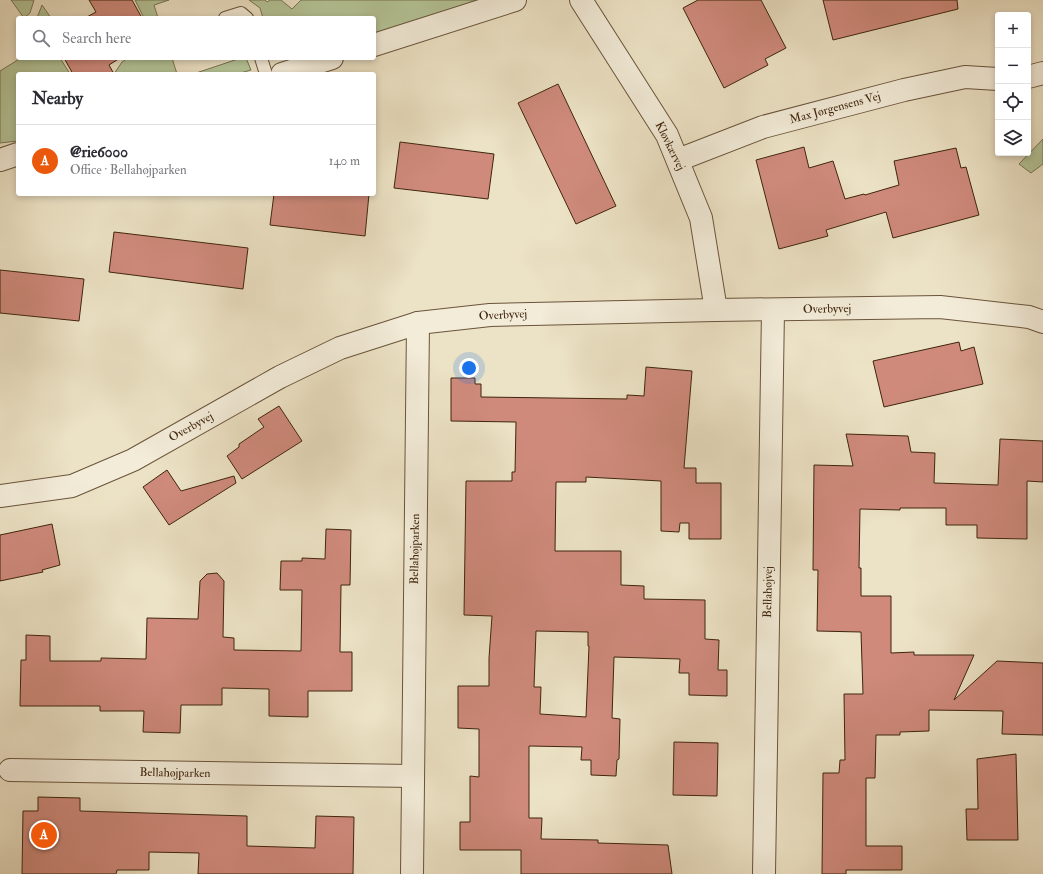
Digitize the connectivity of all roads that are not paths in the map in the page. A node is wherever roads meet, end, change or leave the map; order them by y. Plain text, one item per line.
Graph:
1 (515, 0) edge
2 (581, 0) edge
3 (232, 16) edge
4 (245, 16) edge
5 (376, 43) edge
6 (262, 60) edge
7 (326, 60) edge
8 (265, 72) edge
9 (288, 72) edge
10 (1043, 73) edge
11 (1031, 76) edge
12 (995, 79) edge
13 (16, 155) edge
14 (0, 160) edge
15 (678, 160) junction
16 (716, 310) junction
17 (773, 310) junction
18 (1043, 322) edge
19 (418, 323) junction
20 (0, 496) edge
21 (10, 770) dead end
22 (413, 776) junction
23 (412, 874) edge
24 (764, 874) edge

1 - 5 street
2 - 15 street, Kløvkærvej
3 - 4 lane
6 - 8 lane
7 - 9 street
10 - 11 street
12 - 15 street, Max Jørgensens Vej
13 - 14 street
15 - 16 street, Kløvkærvej
16 - 17 street, Overbyvej
16 - 19 street, Overbyvej
17 - 18 street, Overbyvej
17 - 24 street, Bellahøjvej
19 - 20 street, Overbyvej
19 - 22 street, Bellahøjparken
21 - 22 street, Bellahøjparken
22 - 23 street, Bellahøjparken

